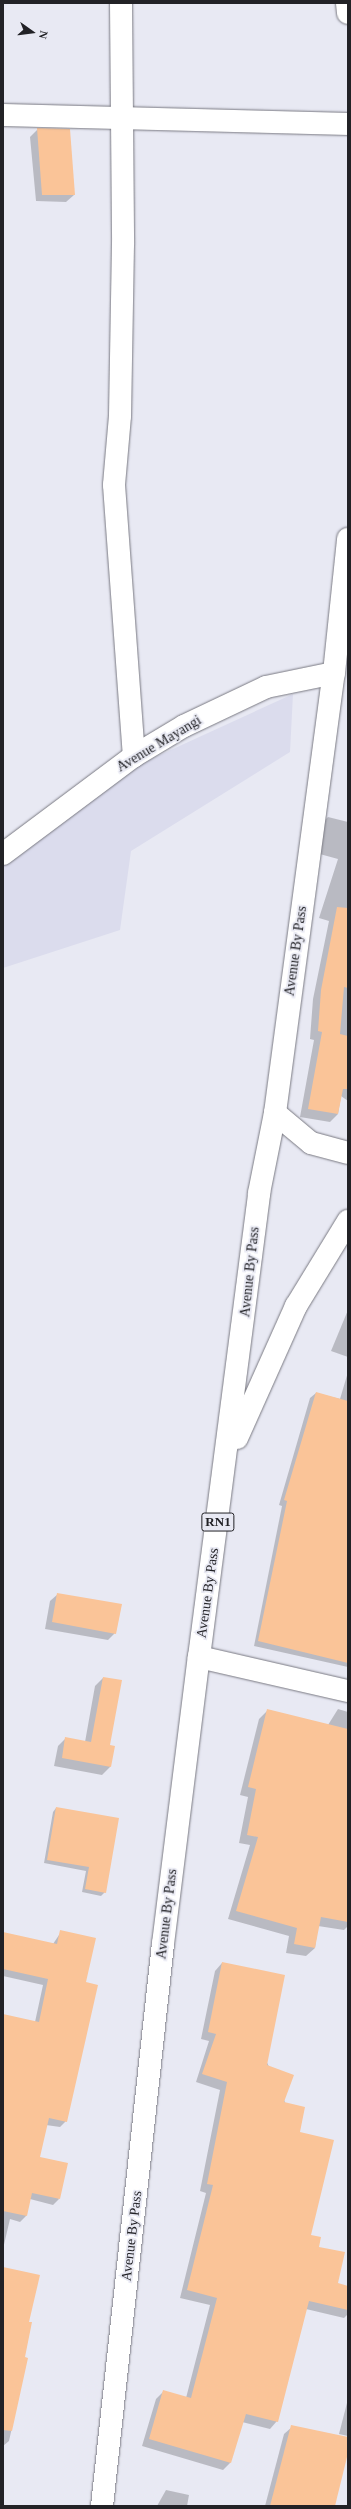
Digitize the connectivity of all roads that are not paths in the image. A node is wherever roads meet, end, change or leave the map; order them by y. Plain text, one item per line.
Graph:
1 (121, 3) edge
2 (347, 3) edge
3 (348, 13) edge
4 (3, 115) edge
5 (122, 116) junction
6 (348, 124) edge
7 (348, 539) edge
8 (334, 673) junction
9 (134, 756) junction
10 (3, 854) edge
11 (274, 1113) junction
12 (348, 1153) edge
13 (348, 1221) edge
14 (227, 1461) junction
15 (199, 1657) junction
16 (348, 1691) edge
17 (102, 2506) edge

1 - 5 main road
2 - 3 main road
4 - 5 main road
5 - 6 main road
5 - 9 main road
7 - 8 main road, Avenue By Pass / RN1
8 - 9 main road, Avenue Mayangi
8 - 11 main road, Avenue By Pass / RN1
9 - 10 main road, Avenue Mayangi
11 - 12 main road
11 - 14 main road, Avenue By Pass / RN1
13 - 14 main road
14 - 15 main road, Avenue By Pass / RN1
15 - 16 main road
15 - 17 main road, Avenue By Pass / RN1

